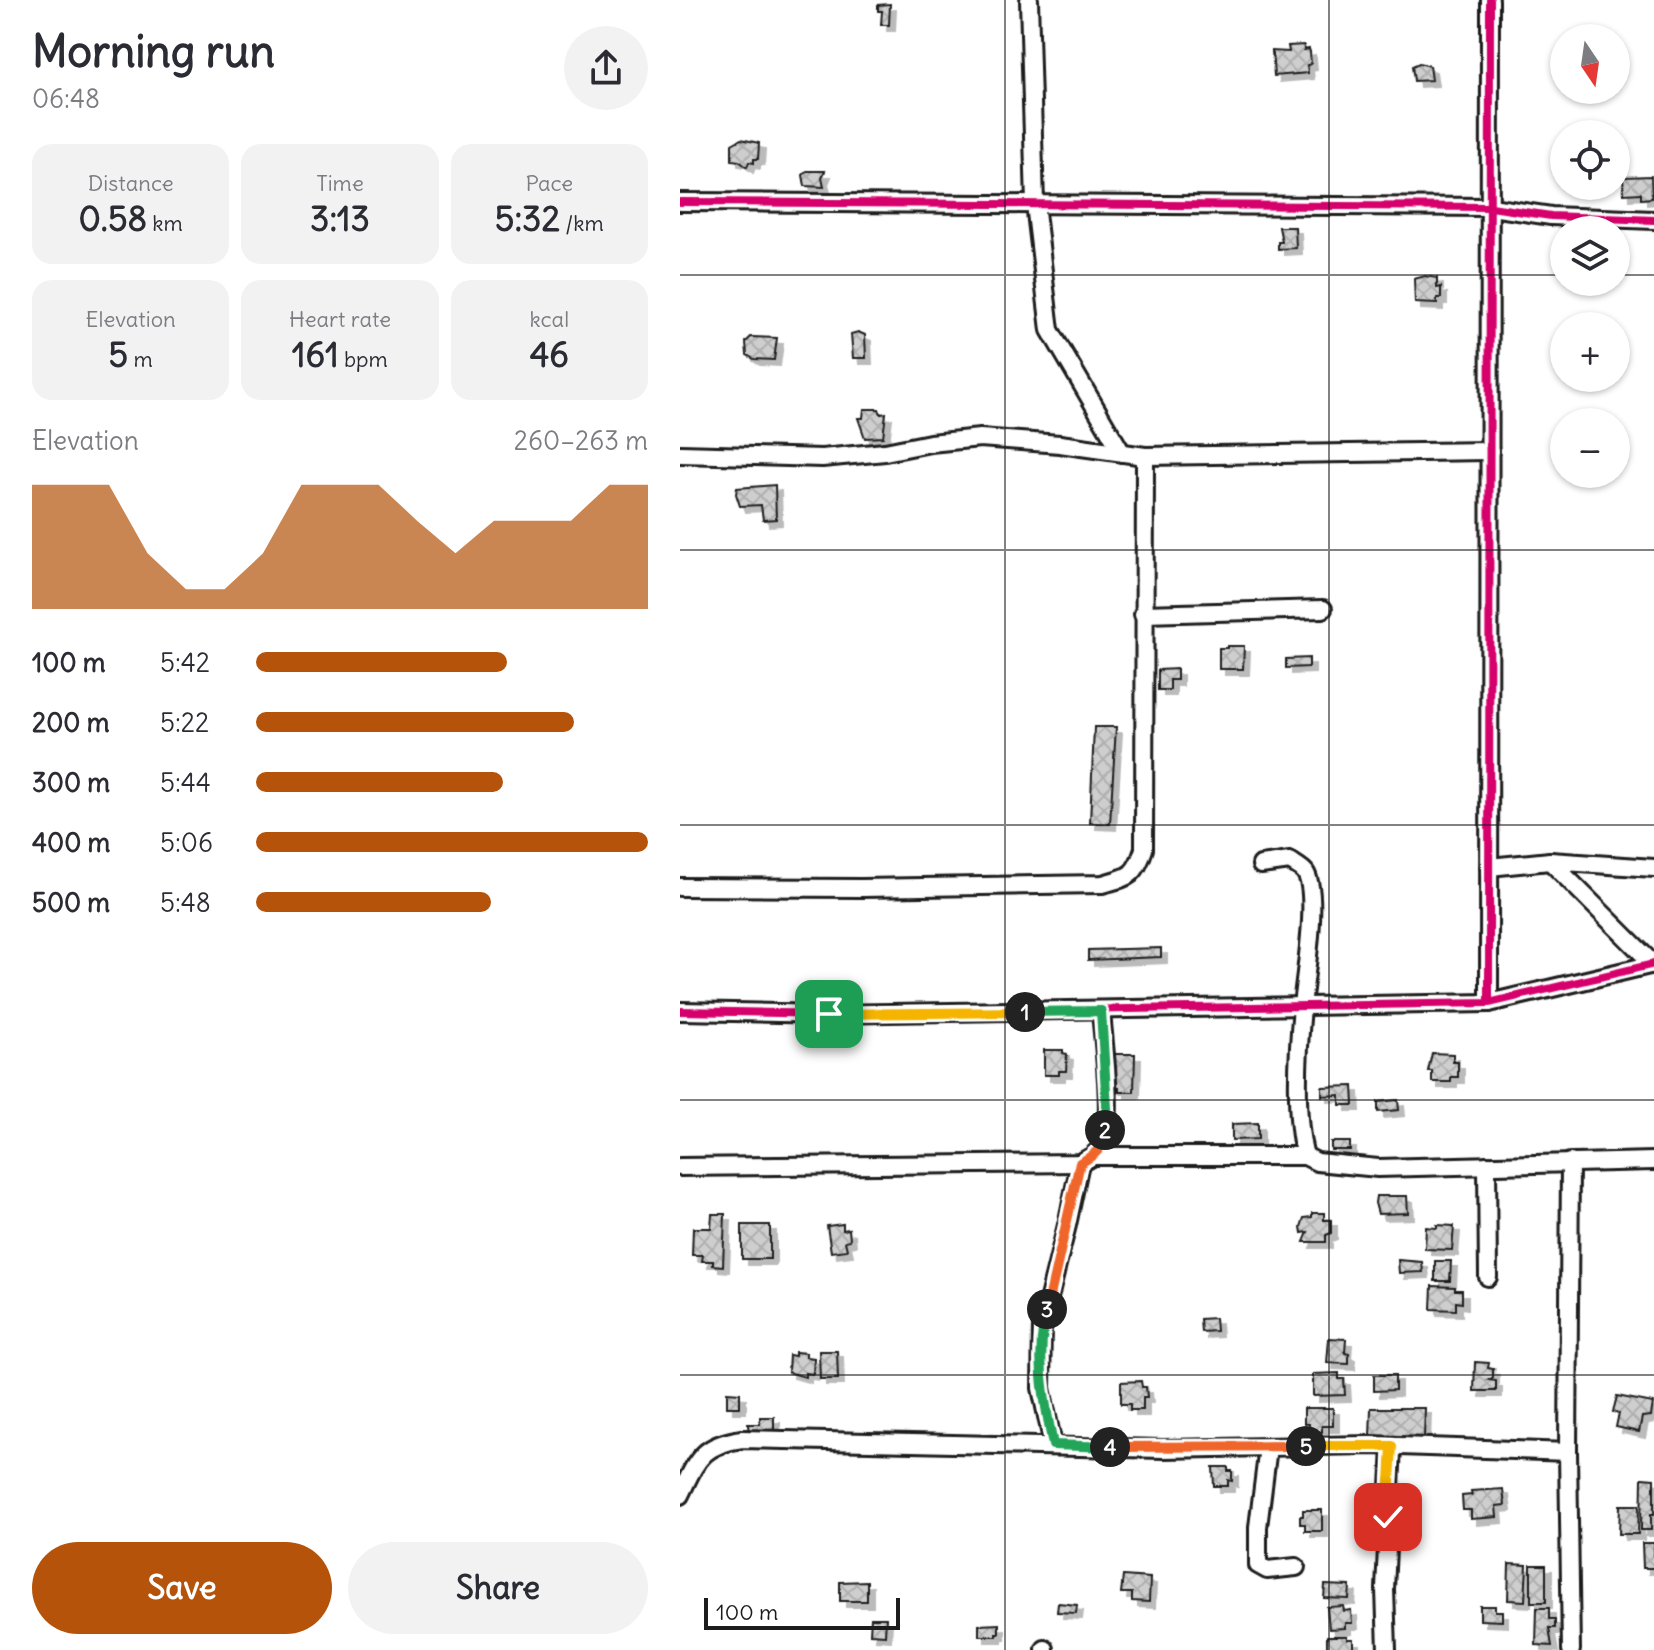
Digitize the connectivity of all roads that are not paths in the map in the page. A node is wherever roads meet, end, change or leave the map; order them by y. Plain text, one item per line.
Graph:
1 (1029, 0) edge
2 (1490, 0) edge
3 (680, 202) edge
4 (1035, 204) junction
5 (1491, 207) junction
6 (1654, 220) edge
7 (1490, 451) junction
8 (1122, 453) junction
9 (680, 454) edge
10 (1145, 456) junction
11 (1323, 609) dead end
12 (1143, 614) junction
13 (1550, 861) junction
14 (1261, 865) dead end
15 (1489, 867) junction
16 (1654, 868) edge
17 (680, 887) edge
18 (1653, 964) edge
19 (1489, 1003) junction
20 (1302, 1007) junction
21 (680, 1011) edge
22 (1101, 1011) junction
23 (1305, 1156) junction
24 (1087, 1159) junction
25 (1654, 1161) edge
26 (1570, 1162) junction
27 (1487, 1165) junction
28 (680, 1167) edge
29 (1488, 1277) dead end
30 (1053, 1445) junction
31 (1392, 1446) junction
32 (1268, 1447) junction
33 (1568, 1452) junction
34 (680, 1495) edge
35 (1296, 1567) dead end
36 (1387, 1650) edge
37 (1571, 1650) edge

1 - 4 street
2 - 5 street
3 - 4 street
4 - 5 street
4 - 8 street
5 - 6 street
5 - 7 street
7 - 10 street
7 - 15 street
8 - 9 street
8 - 10 street
10 - 12 street
11 - 12 street
12 - 17 street
13 - 15 street
13 - 16 street
13 - 18 street
14 - 20 street
15 - 19 street
18 - 19 street
19 - 20 street
20 - 22 street
20 - 23 street
21 - 22 street
22 - 24 street
23 - 24 street
23 - 27 street
24 - 28 street
24 - 30 street
25 - 26 street
26 - 27 street
26 - 33 street
27 - 29 street
30 - 32 street
30 - 34 street
31 - 32 street
31 - 33 street
31 - 36 street
32 - 35 street
33 - 37 street

